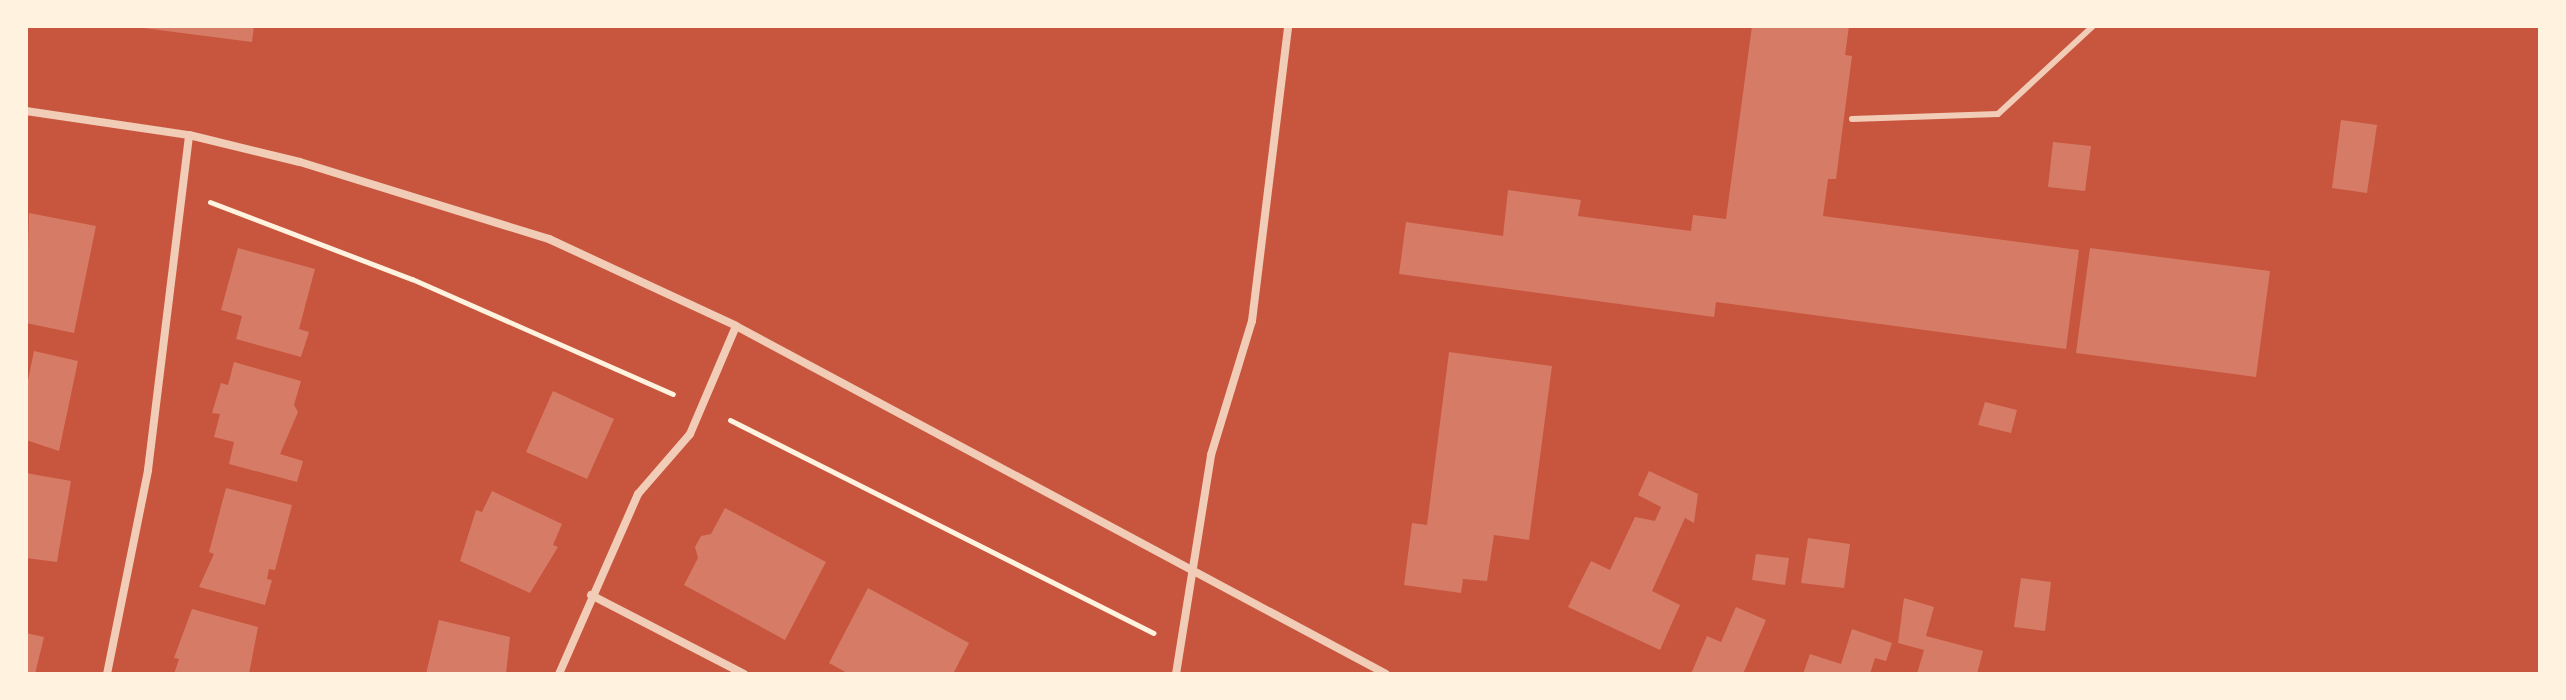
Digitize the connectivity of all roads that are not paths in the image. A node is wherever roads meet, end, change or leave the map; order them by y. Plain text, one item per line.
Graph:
1 (1288, 26) edge
2 (2093, 26) edge
3 (26, 111) edge
4 (1852, 119) dead end
5 (189, 135) junction
6 (736, 326) junction
7 (1193, 568) junction
8 (591, 595) junction
9 (107, 674) edge
10 (559, 674) edge
11 (744, 674) edge
12 (1176, 674) edge
13 (1386, 674) edge

1 - 7 street
2 - 4 lane
3 - 5 street
5 - 6 street
5 - 9 street
6 - 7 street
6 - 8 street
7 - 12 street
7 - 13 street
8 - 10 street
8 - 11 street

